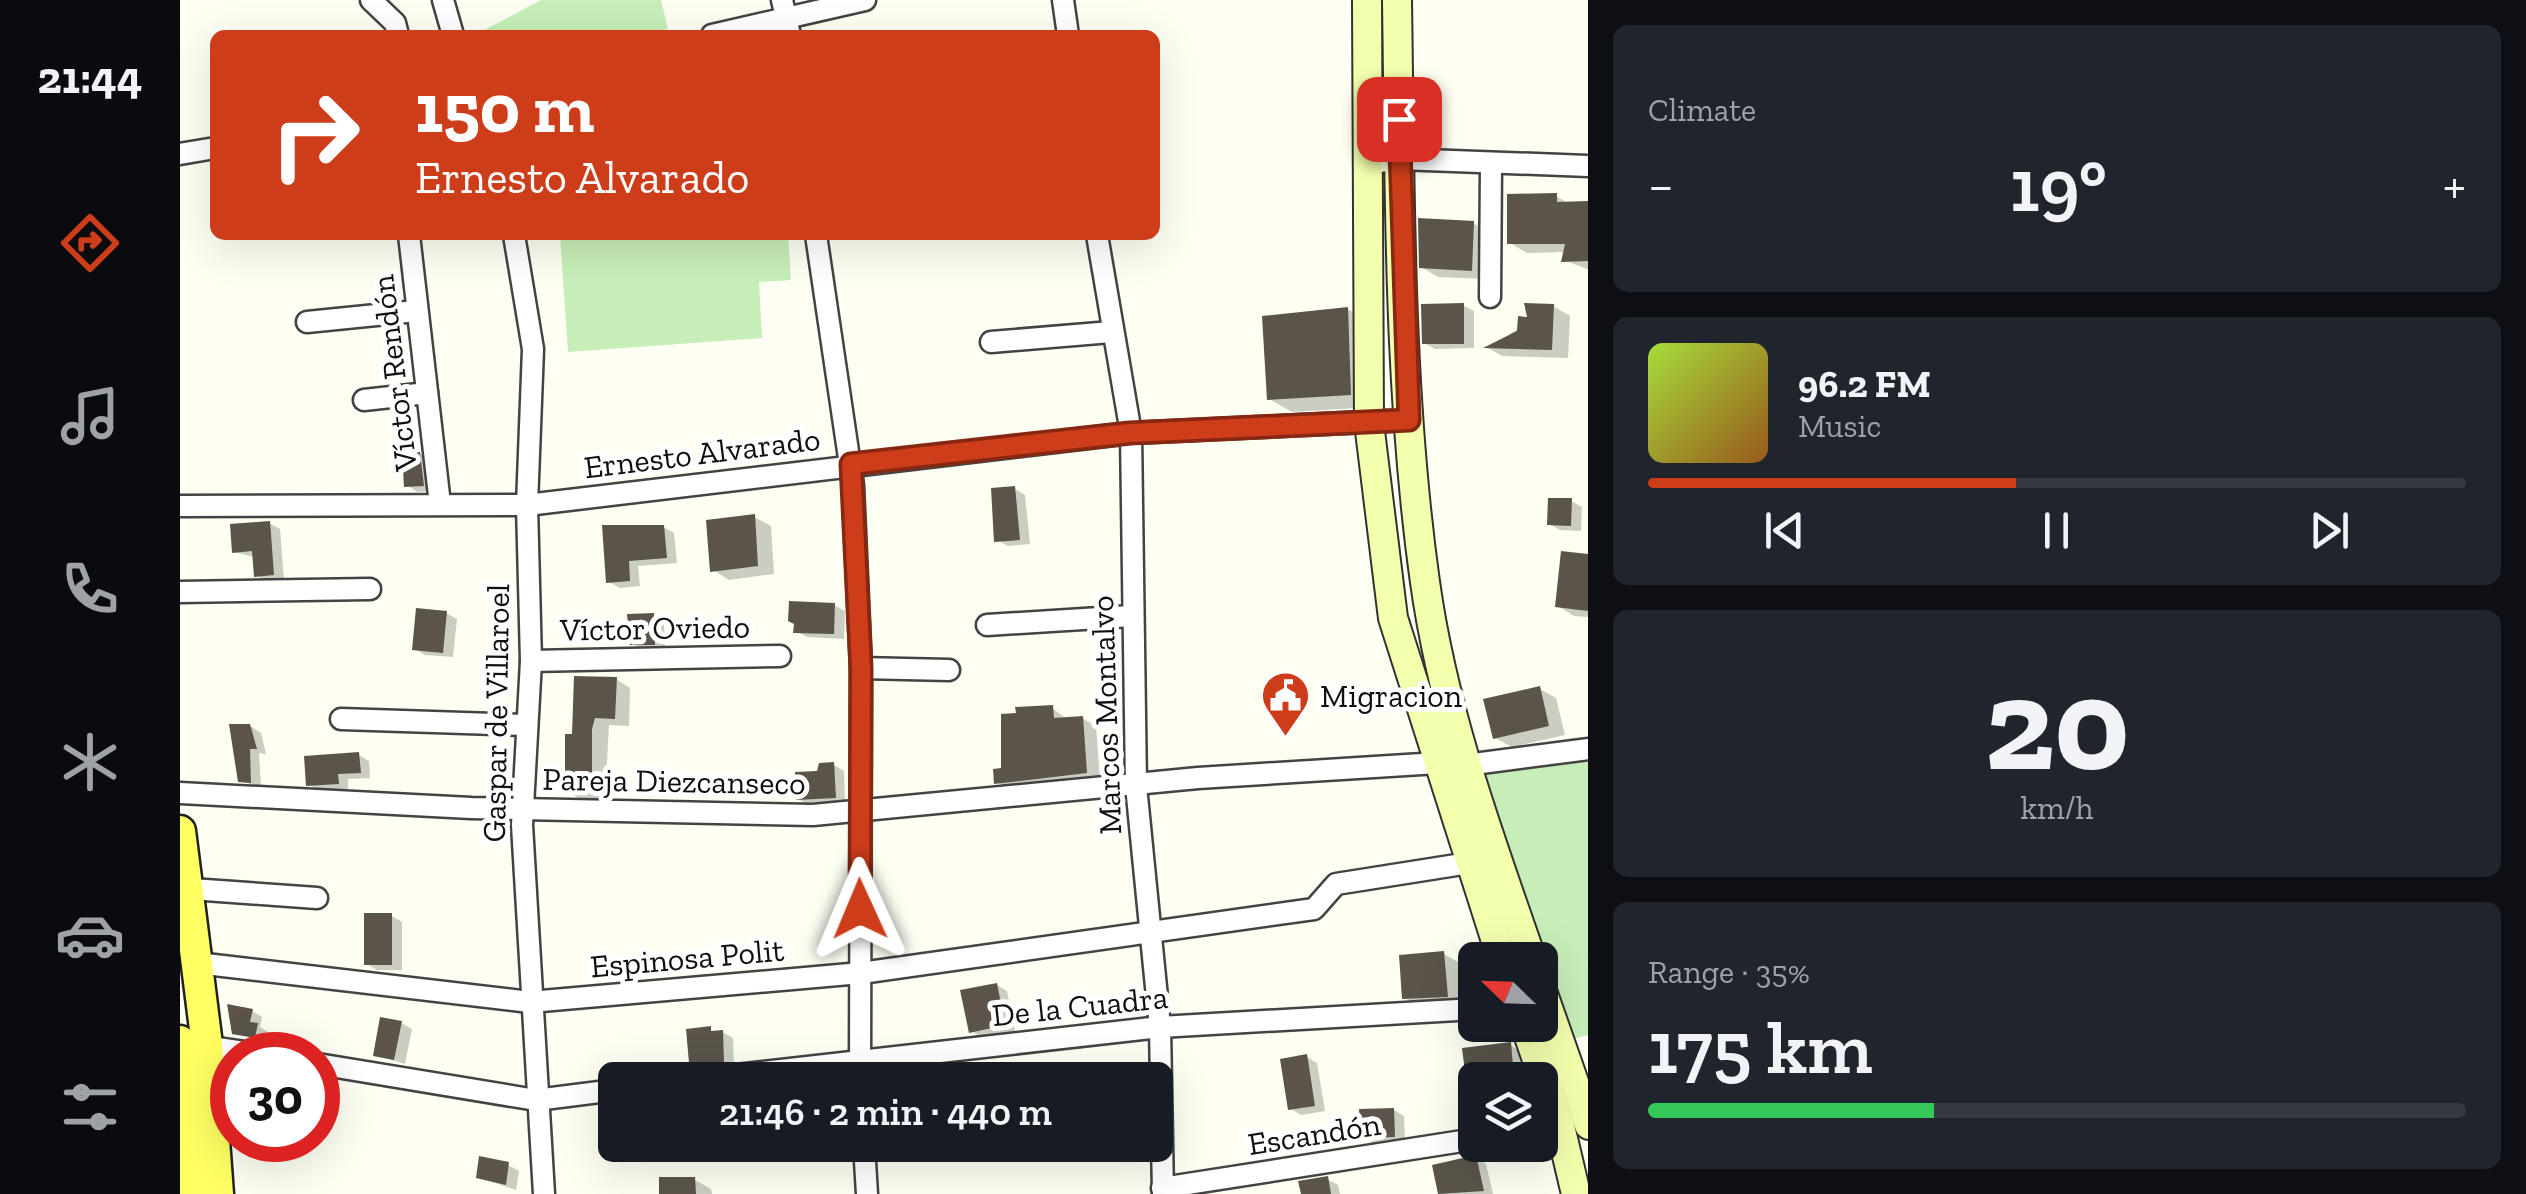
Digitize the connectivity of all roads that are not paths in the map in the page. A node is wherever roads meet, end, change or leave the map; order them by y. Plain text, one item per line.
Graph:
1 (371, 0) edge
2 (443, 0) edge
3 (866, 0) edge
4 (1063, 0) edge
5 (1367, 0) edge
6 (1397, 0) edge
7 (786, 18) edge
8 (397, 30) edge
9 (452, 30) edge
10 (734, 30) edge
11 (1067, 30) edge
12 (210, 149) edge
13 (180, 154) edge
14 (1399, 159) junction
15 (1368, 164) junction
16 (1491, 164) junction
17 (1588, 166) edge
18 (409, 240) edge
19 (515, 240) edge
20 (817, 240) edge
21 (1098, 240) edge
22 (1490, 297) dead end
23 (416, 312) junction
24 (307, 322) dead end
25 (1111, 332) junction
26 (991, 342) dead end
27 (428, 393) junction
28 (364, 400) dead end
29 (1409, 420) junction
30 (1368, 423) junction
31 (1130, 433) junction
32 (851, 464) junction
33 (440, 504) junction
34 (527, 505) junction
35 (180, 506) edge
36 (370, 590) dead end
37 (180, 592) edge
38 (1131, 616) junction
39 (987, 625) dead end
40 (780, 656) dead end
41 (531, 661) junction
42 (861, 668) junction
43 (949, 670) dead end
44 (341, 719) dead end
45 (527, 725) junction
46 (1588, 749) edge
47 (1452, 764) junction
48 (1136, 786) junction
49 (180, 793) edge
50 (522, 808) junction
51 (860, 812) junction
52 (180, 831) edge
53 (1469, 864) junction
54 (190, 889) junction
55 (317, 898) dead end
56 (1148, 930) junction
57 (1496, 942) edge
58 (1525, 942) edge
59 (196, 963) junction
60 (861, 973) junction
61 (530, 1002) junction
62 (1458, 1010) edge
63 (1160, 1027) junction
64 (1558, 1041) edge
65 (189, 1044) edge
66 (860, 1062) edge
67 (916, 1062) edge
68 (340, 1068) edge
69 (181, 1084) edge
70 (598, 1092) edge
71 (536, 1100) junction
72 (1588, 1126) edge
73 (1458, 1142) edge
74 (1558, 1148) edge
75 (865, 1162) edge
76 (1162, 1191) edge
77 (189, 1194) edge
78 (218, 1194) edge
79 (544, 1194) edge
80 (867, 1194) edge
81 (1576, 1194) edge

1 - 8 street
2 - 9 street
3 - 7 street
4 - 11 street
5 - 15 street
6 - 14 street
7 - 10 street
12 - 13 street
14 - 15 street
14 - 16 street
14 - 29 street
15 - 30 street
16 - 17 street
16 - 22 street
18 - 23 street, Víctor Rendón
19 - 34 street, Gaspar de Villaroel
20 - 32 street
21 - 25 street, Marcos Montalvo
23 - 24 street
23 - 27 street, Víctor Rendón
25 - 26 street
25 - 31 street, Marcos Montalvo
27 - 28 street
27 - 33 street, Víctor Rendón
29 - 30 street, Ernesto Alvarado
29 - 47 street
30 - 31 street, Ernesto Alvarado
30 - 47 street
31 - 32 street, Ernesto Alvarado
31 - 38 street, Marcos Montalvo
32 - 34 street, Ernesto Alvarado
32 - 42 street
33 - 34 street, Ernesto Alvarado
33 - 35 street, Ernesto Alvarado
34 - 41 street, Gaspar de Villaroel
36 - 37 street
38 - 39 street
38 - 48 street, Marcos Montalvo
40 - 41 street, Víctor Oviedo
41 - 45 street, Gaspar de Villaroel
42 - 43 street
42 - 51 street
44 - 45 street
45 - 50 street, Gaspar de Villaroel
46 - 47 street, Pareja Diezcanseco
47 - 48 street, Pareja Diezcanseco
47 - 53 street
47 - 58 street
48 - 51 street, Pareja Diezcanseco
48 - 56 street, Marcos Montalvo
49 - 50 street, Pareja Diezcanseco
50 - 51 street, Pareja Diezcanseco
50 - 61 street, Gaspar de Villaroel
51 - 60 street
52 - 54 main road
53 - 56 street, Espinosa Polit
53 - 57 street
54 - 55 street
54 - 59 main road
56 - 60 street, Espinosa Polit
56 - 63 street, Marcos Montalvo
59 - 61 street, Espinosa Polit
59 - 65 main road
60 - 61 street, Espinosa Polit
60 - 66 street
61 - 71 street, Gaspar de Villaroel
62 - 63 street, De la Cuadra
63 - 67 street, De la Cuadra
63 - 76 street, Marcos Montalvo
64 - 72 street
65 - 69 main road
65 - 78 main road
68 - 71 street
69 - 77 main road
70 - 71 street
71 - 79 street, Gaspar de Villaroel
73 - 76 street, Escandón
74 - 81 street
75 - 80 street

